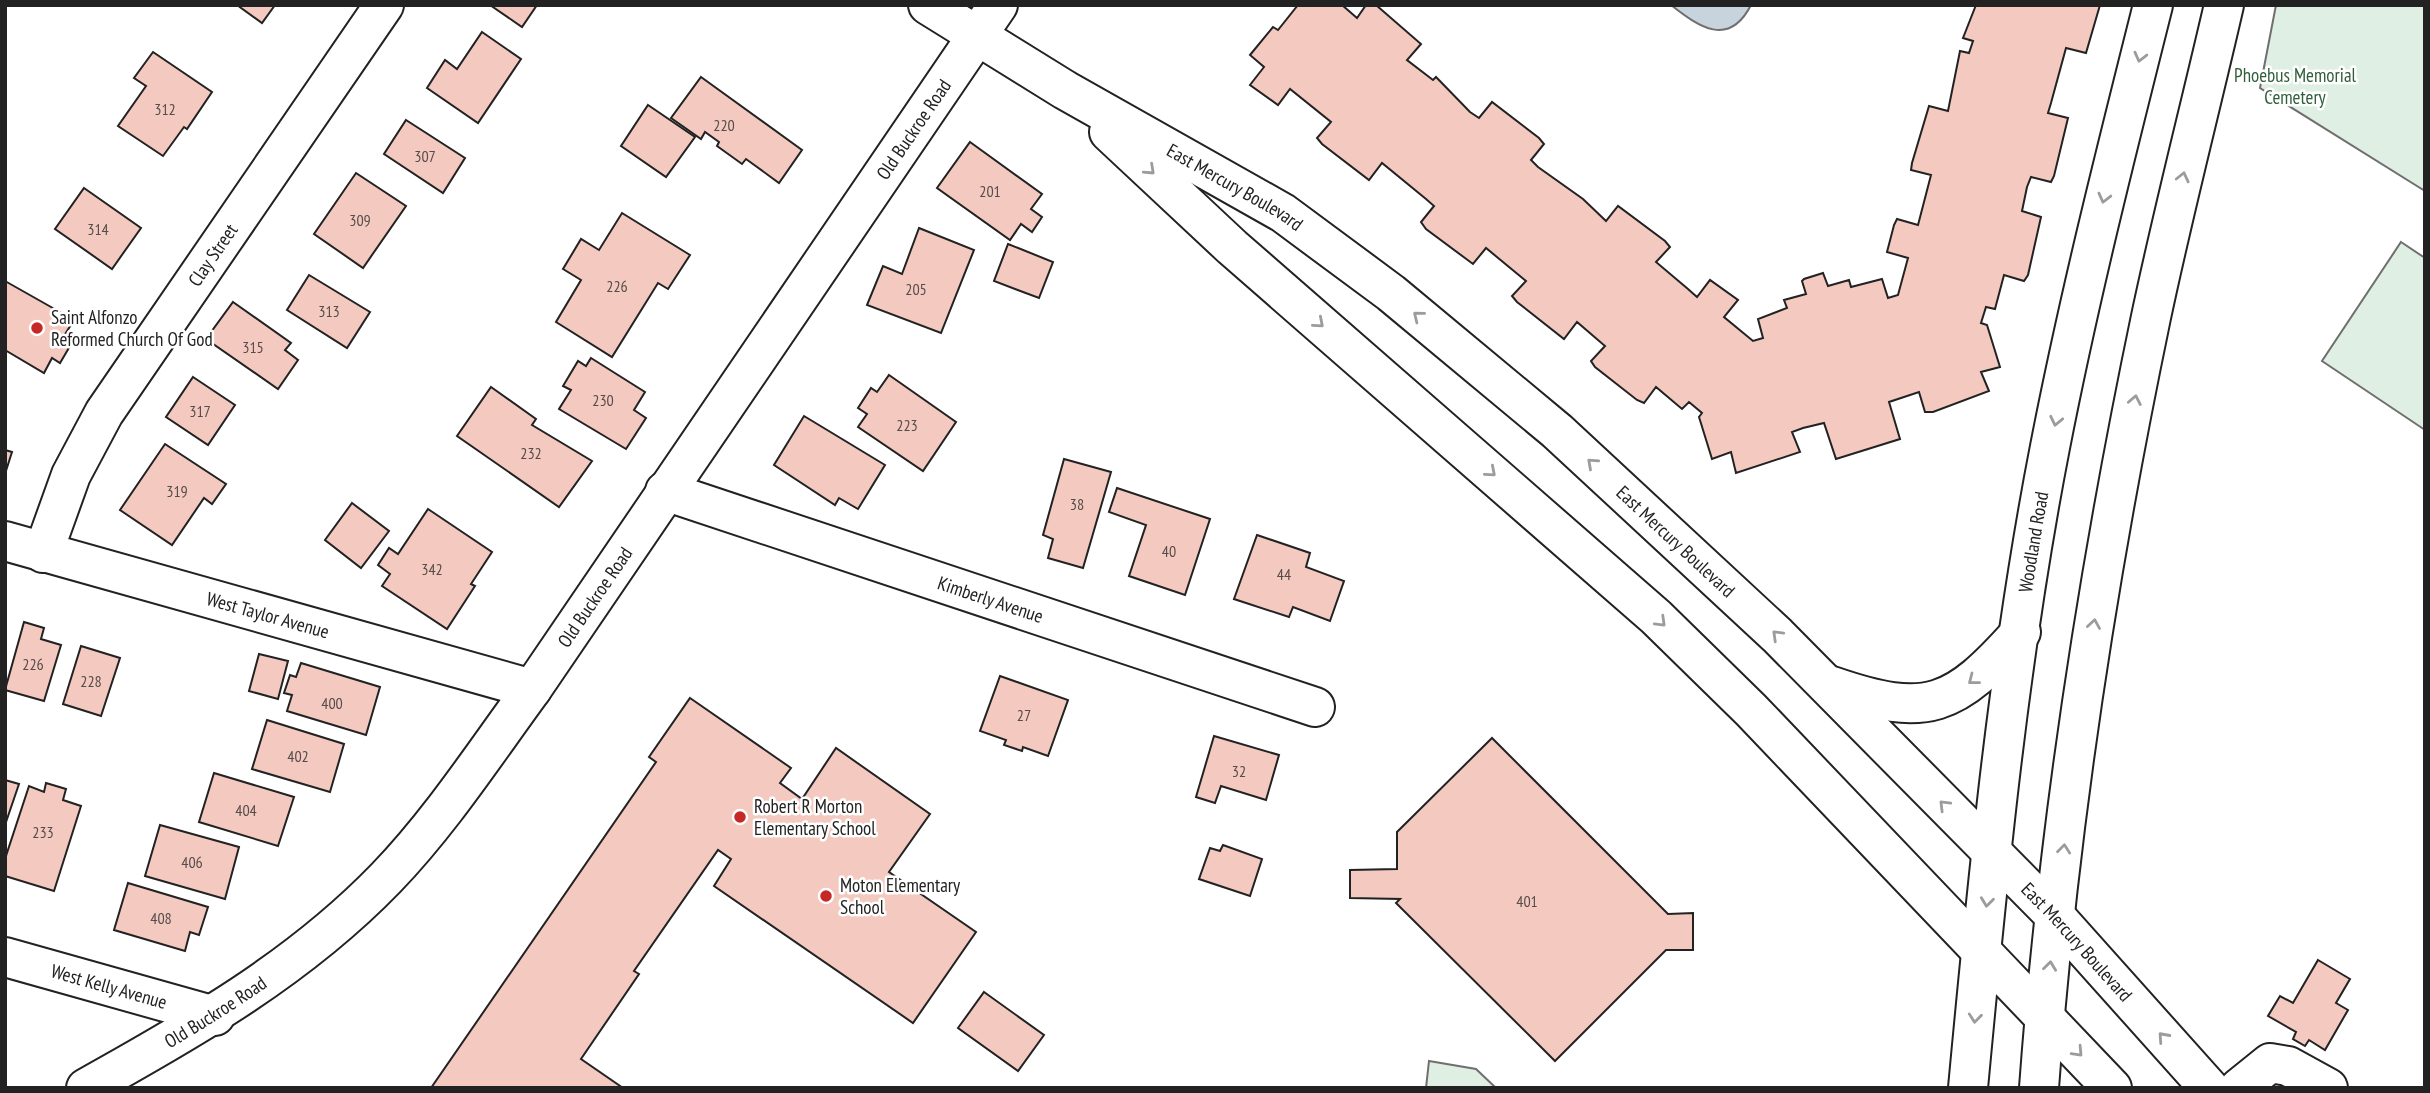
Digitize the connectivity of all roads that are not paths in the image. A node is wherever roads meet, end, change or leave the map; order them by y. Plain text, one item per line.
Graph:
1 (384, 5) edge
2 (928, 5) edge
3 (2153, 5) edge
4 (2224, 5) edge
5 (987, 20) edge
6 (1065, 90) junction
7 (664, 491) junction
8 (5, 541) edge
9 (43, 553) junction
10 (2021, 632) junction
11 (1825, 683) junction
12 (532, 689) junction
13 (1315, 707) dead end
14 (1993, 853) junction
15 (2056, 917) junction
16 (1981, 950) junction
17 (5, 957) edge
18 (215, 1016) junction
19 (2044, 1016) junction
20 (86, 1088) edge
21 (1968, 1088) edge
22 (2039, 1088) edge
23 (2112, 1088) edge
24 (2209, 1088) edge
25 (2239, 1088) edge
26 (2328, 1088) edge

1 - 9 main road, Clay Street
2 - 5 main road, East Mercury Boulevard
3 -> 10 main road, Woodland Road
15 -> 4 main road
5 - 6 main road, East Mercury Boulevard
5 - 7 main road, Old Buckroe Road
11 -> 6 main road, East Mercury Boulevard
6 -> 16 main road, East Mercury Boulevard
7 - 12 main road, Old Buckroe Road
7 - 13 main road, Kimberly Avenue
8 - 9 main road, West Taylor Avenue
9 - 12 main road, West Taylor Avenue
10 -> 11 main road
10 - 14 main road, Woodland Road
14 -> 11 main road, East Mercury Boulevard
12 - 18 main road, Old Buckroe Road
14 - 15 main road, East Mercury Boulevard
14 -> 16 main road, Woodland Road
19 -> 15 main road
24 -> 15 main road, East Mercury Boulevard
16 - 19 main road, East Mercury Boulevard
16 -> 21 main road, Woodland Road
17 - 18 main road, West Kelly Avenue
18 - 20 main road, Old Buckroe Road
19 - 22 main road
19 -> 23 main road, East Mercury Boulevard
25 - 26 main road

